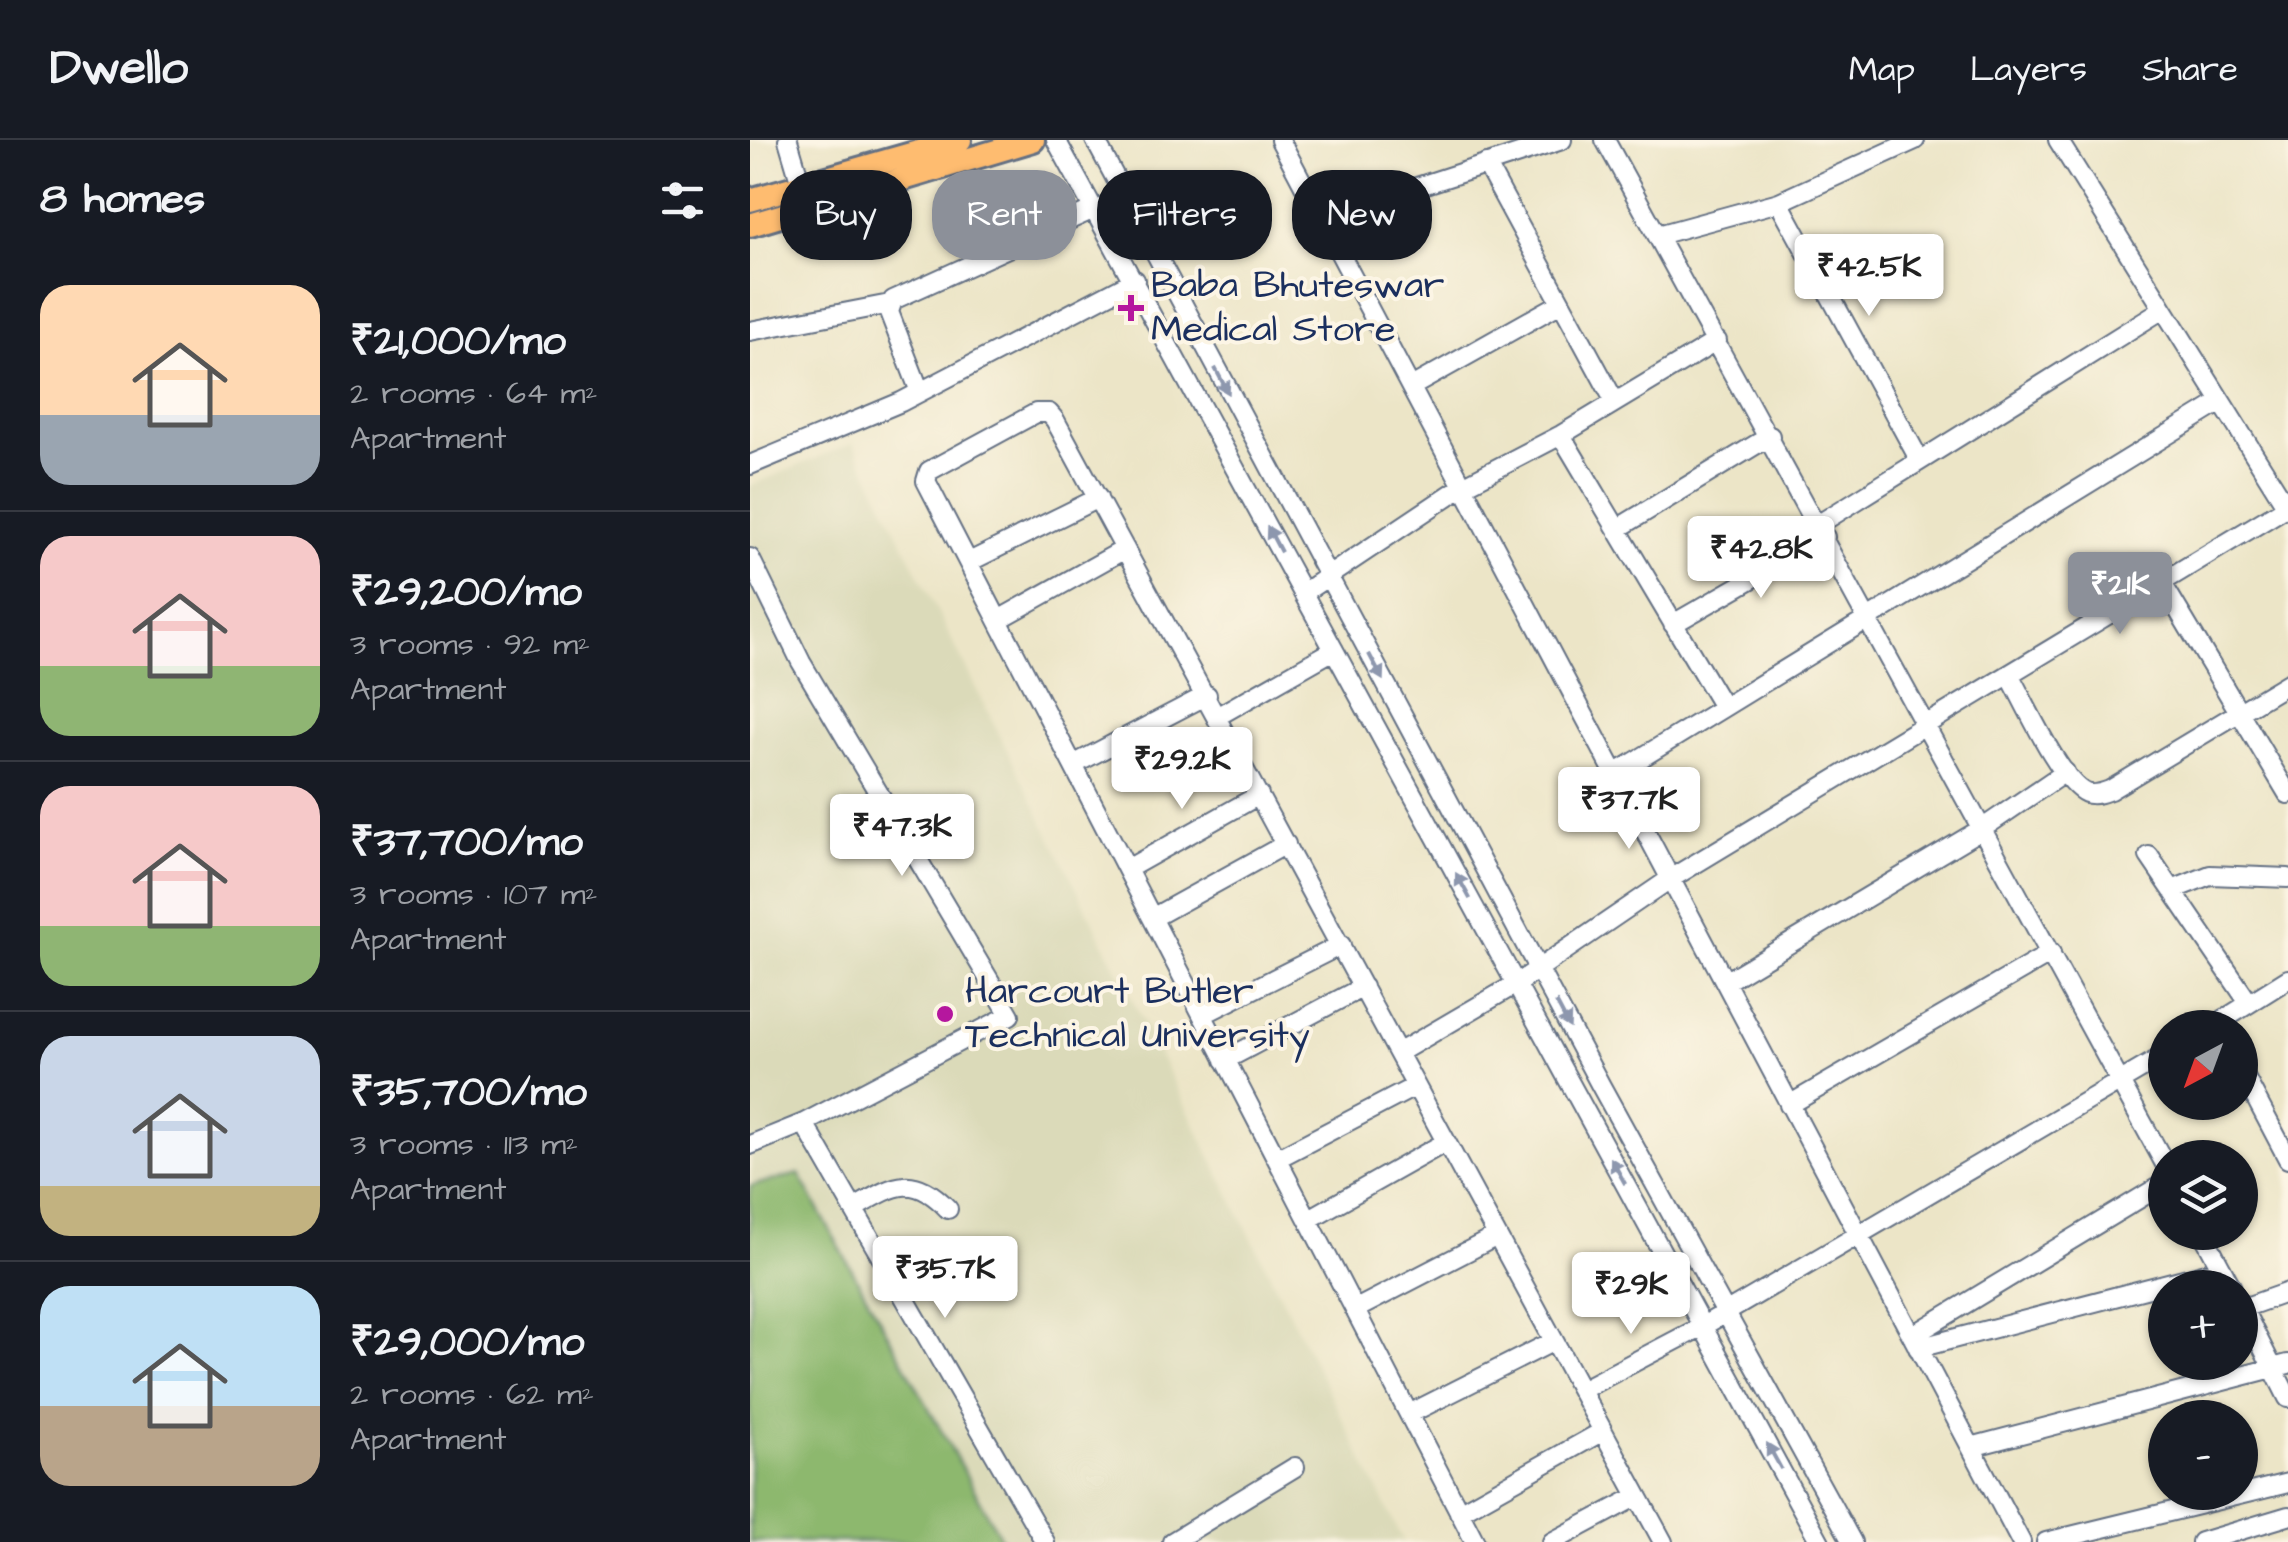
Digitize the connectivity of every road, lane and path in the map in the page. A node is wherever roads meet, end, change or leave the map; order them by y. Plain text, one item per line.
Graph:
1 (788, 140) edge
2 (960, 140) edge
3 (1033, 140) edge
4 (1056, 140) edge
5 (1096, 140) edge
6 (1280, 140) edge
7 (1562, 140) edge
8 (1605, 140) edge
9 (1915, 140) edge
10 (2058, 140) edge
11 (1486, 164) junction
12 (798, 170) edge
13 (852, 170) edge
14 (1296, 170) edge
15 (1432, 182) edge
16 (780, 191) edge
17 (750, 200) edge
18 (1778, 202) junction
19 (1096, 208) junction
20 (750, 225) edge
21 (1658, 235) junction
22 (1343, 260) edge
23 (1135, 280) junction
24 (1561, 303) junction
25 (890, 304) junction
26 (2163, 308) junction
27 (750, 331) edge
28 (1717, 342) junction
29 (1411, 387) junction
30 (920, 392) junction
31 (1615, 402) junction
32 (2222, 402) junction
33 (1561, 435) junction
34 (1770, 436) junction
35 (1919, 459) junction
36 (750, 465) edge
37 (1463, 486) junction
38 (1098, 498) junction
39 (2287, 506) edge
40 (1617, 529) junction
41 (1822, 531) junction
42 (1125, 549) junction
43 (750, 558) edge
44 (970, 562) junction
45 (1328, 577) junction
46 (2162, 583) junction
47 (1303, 593) junction
48 (1868, 615) junction
49 (1000, 619) junction
50 (1673, 624) junction
51 (1334, 650) junction
52 (2010, 676) junction
53 (2288, 683) edge
54 (1207, 695) junction
55 (1722, 707) junction
56 (2238, 710) junction
57 (1218, 716) junction
58 (1928, 726) junction
59 (1073, 764) junction
60 (2065, 772) junction
61 (1615, 774) junction
62 (2288, 794) edge
63 (1259, 796) junction
64 (1983, 828) junction
65 (1286, 844) junction
66 (2149, 856) dead end
67 (1129, 868) junction
68 (2288, 878) edge
69 (1670, 879) junction
70 (2172, 890) junction
71 (1154, 917) junction
72 (1341, 945) junction
73 (2051, 954) junction
74 (1538, 968) junction
75 (2288, 979) edge
76 (1725, 982) junction
77 (1516, 984) junction
78 (1362, 987) junction
79 (2249, 1003) junction
80 (2239, 1010) edge
81 (1204, 1014) junction
82 (1398, 1053) junction
83 (1226, 1060) junction
84 (2148, 1065) edge
85 (2121, 1082) junction
86 (1416, 1086) junction
87 (2258, 1101) edge
88 (1789, 1105) junction
89 (804, 1123) junction
90 (2152, 1140) edge
91 (1446, 1142) junction
92 (750, 1146) edge
93 (1280, 1157) junction
94 (2288, 1157) edge
95 (2148, 1194) edge
96 (853, 1209) junction
97 (948, 1209) dead end
98 (1311, 1218) junction
99 (1858, 1235) junction
100 (1497, 1236) junction
101 (2211, 1250) edge
102 (2222, 1270) edge
103 (2148, 1287) edge
104 (2288, 1292) edge
105 (2258, 1300) edge
106 (1356, 1309) junction
107 (1726, 1312) junction
108 (1703, 1326) junction
109 (2258, 1330) edge
110 (1554, 1341) junction
111 (1915, 1342) junction
112 (2281, 1366) edge
113 (1581, 1390) junction
114 (2288, 1398) edge
115 (1409, 1414) junction
116 (1603, 1431) junction
117 (1971, 1447) junction
118 (1296, 1467) dead end
119 (2288, 1483) edge
120 (1638, 1496) junction
121 (1459, 1512) junction
122 (2288, 1516) edge
123 (1045, 1542) edge
124 (1172, 1542) edge
125 (1475, 1542) edge
126 (1552, 1542) edge
127 (1663, 1542) edge
128 (1820, 1542) edge
129 (1852, 1542) edge
130 (2021, 1542) edge
131 (2046, 1542) edge
132 (2201, 1542) edge

1 - 12 street
2 - 13 main road
3 - 20 main road
4 - 19 street
5 -> 45 street
6 - 14 street
7 - 11 street
8 - 21 street
9 - 18 street
10 - 26 street
11 - 15 street
11 - 24 street
16 - 17 main road
18 - 21 street
18 - 35 street
19 - 23 street
19 - 25 street
21 - 28 street
22 - 29 street
23 - 30 street
47 -> 23 street
24 - 29 street
24 - 31 street
25 - 27 street
25 - 30 street
26 - 32 street
26 - 35 street
28 - 31 street
28 - 34 street
29 - 37 street
30 - 36 street
31 - 33 street
32 - 39 street
32 - 48 street
33 - 37 street
33 - 40 street
34 - 40 street
34 - 41 street
35 - 41 street
37 - 45 street
37 - 61 street
38 - 42 street
38 - 44 street
38 - 44 street
39 - 46 street
40 - 50 street
41 - 48 street
41 - 50 street
42 - 49 street
42 - 54 street
43 - 89 street
44 - 49 street
45 - 47 street
45 -> 74 street
46 - 52 street
46 - 56 street
47 - 51 street
48 - 55 street
48 - 58 street
49 - 59 street
50 - 55 street
51 - 57 street
77 -> 51 street
52 - 58 street
52 - 60 street
53 - 56 street
54 - 57 street
54 - 59 street
55 - 61 street
56 - 60 street
56 - 62 street
57 - 63 street
58 - 64 street
58 - 69 street
59 - 67 street
60 - 64 street
61 - 69 street
63 - 65 street
63 - 67 street
64 - 73 street
64 - 76 street
65 - 71 street
65 - 72 street
66 - 70 street
67 - 71 street
68 - 70 street
69 - 74 street
69 - 76 street
70 - 79 street
71 - 81 street
72 - 78 street
72 - 81 street
73 - 85 street
73 - 88 street
74 - 77 street
74 -> 107 street
75 - 79 street
76 - 88 street
77 - 82 street
108 -> 77 street
78 - 82 street
78 - 83 street
79 - 80 street
81 - 83 street
82 - 86 street
83 - 93 street
84 - 85 street
85 - 90 street
85 - 99 street
86 - 91 street
86 - 93 street
87 - 94 street
88 - 99 street
89 - 92 street
89 - 96 street
91 - 98 street
91 - 100 street
93 - 98 street
95 - 111 street
96 - 97 street
96 - 123 street
98 - 106 street
99 - 107 street
99 - 111 street
100 - 106 street
100 - 110 street
101 - 102 street
103 - 111 street
104 - 105 street
106 - 115 street
107 - 108 street
107 - 129 street
108 - 113 street
128 -> 108 street
109 - 112 street
110 - 113 street
110 - 115 street
111 - 117 street
112 - 114 street
112 - 117 street
113 - 116 street
115 - 121 street
116 - 120 street
116 - 121 street
117 - 130 street
118 - 124 street
119 - 131 street
120 - 126 street
120 - 127 street
121 - 125 street
122 - 132 street

